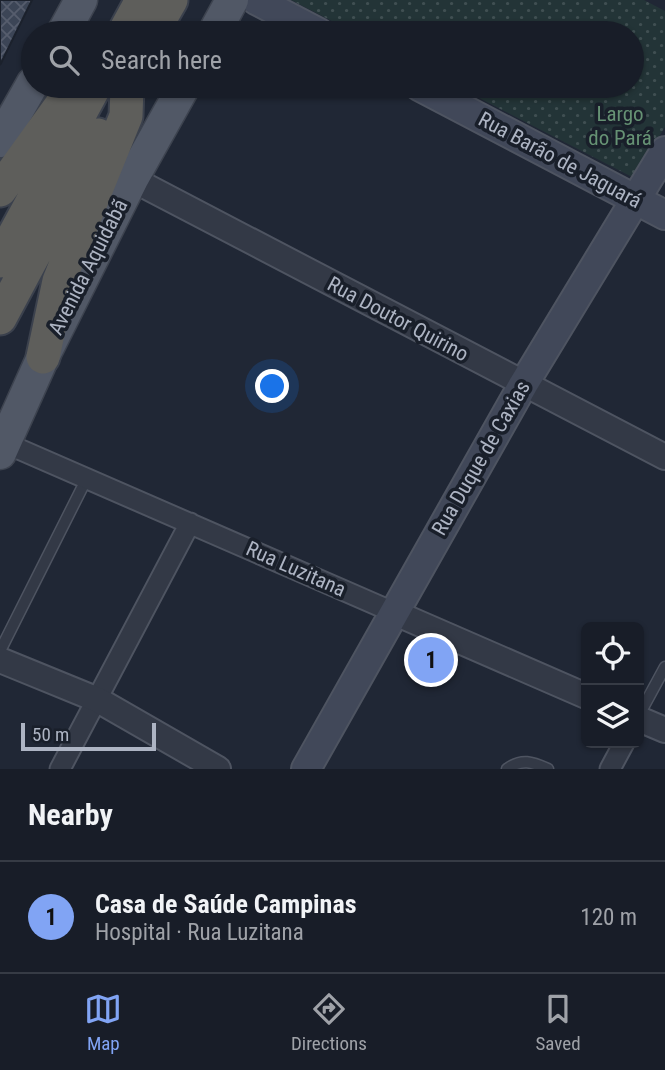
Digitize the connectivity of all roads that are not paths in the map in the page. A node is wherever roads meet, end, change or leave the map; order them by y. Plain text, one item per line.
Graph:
1 (81, 0) edge
2 (171, 0) edge
3 (232, 0) edge
4 (256, 0) edge
5 (70, 21) edge
6 (139, 21) edge
7 (221, 21) edge
8 (296, 21) edge
9 (23, 98) edge
10 (66, 98) edge
11 (88, 98) edge
12 (119, 98) edge
13 (126, 98) edge
14 (177, 98) edge
15 (442, 98) edge
16 (3, 128) edge
17 (665, 151) edge
18 (132, 179) junction
19 (0, 190) edge
20 (636, 201) junction
21 (665, 215) edge
22 (0, 261) edge
23 (0, 318) edge
24 (43, 356) junction
25 (523, 384) junction
26 (3, 448) edge
27 (665, 457) edge
28 (87, 478) junction
29 (190, 523) junction
30 (393, 611) junction
31 (0, 651) edge
32 (0, 660) edge
33 (665, 667) edge
34 (581, 694) edge
35 (99, 700) junction
36 (644, 707) edge
37 (644, 720) edge
38 (665, 730) edge
39 (621, 748) edge
40 (60, 769) edge
41 (218, 769) edge
42 (306, 769) edge
43 (507, 769) edge
44 (548, 769) edge
45 (610, 769) edge

1 - 5 main road
2 - 6 highway
3 - 7 main road
4 - 8 main road
9 - 16 main road
10 - 19 highway
11 - 22 highway
12 - 23 highway
13 - 24 highway
14 - 18 main road, Avenida Aquidabã
15 - 20 main road, Rua Barão de Jaguará
17 - 20 main road, Rua Duque de Caxias
18 - 24 main road, Avenida Aquidabã
18 - 25 street, Rua Doutor Quirino
20 - 21 main road, Rua Barão de Jaguará
20 - 25 main road, Rua Duque de Caxias
24 - 26 main road, Avenida Aquidabã
25 - 27 street, Rua Doutor Quirino
25 - 30 main road, Rua Duque de Caxias
26 - 28 street, Rua Luzitana
28 - 29 street, Rua Luzitana
28 - 31 lane
29 - 30 street, Rua Luzitana
29 - 35 street
30 - 34 street, Rua Luzitana
30 - 42 main road, Rua Duque de Caxias
32 - 35 street
33 - 36 lane
35 - 40 street
35 - 41 street
37 - 38 street
39 - 45 street
43 - 44 lane

